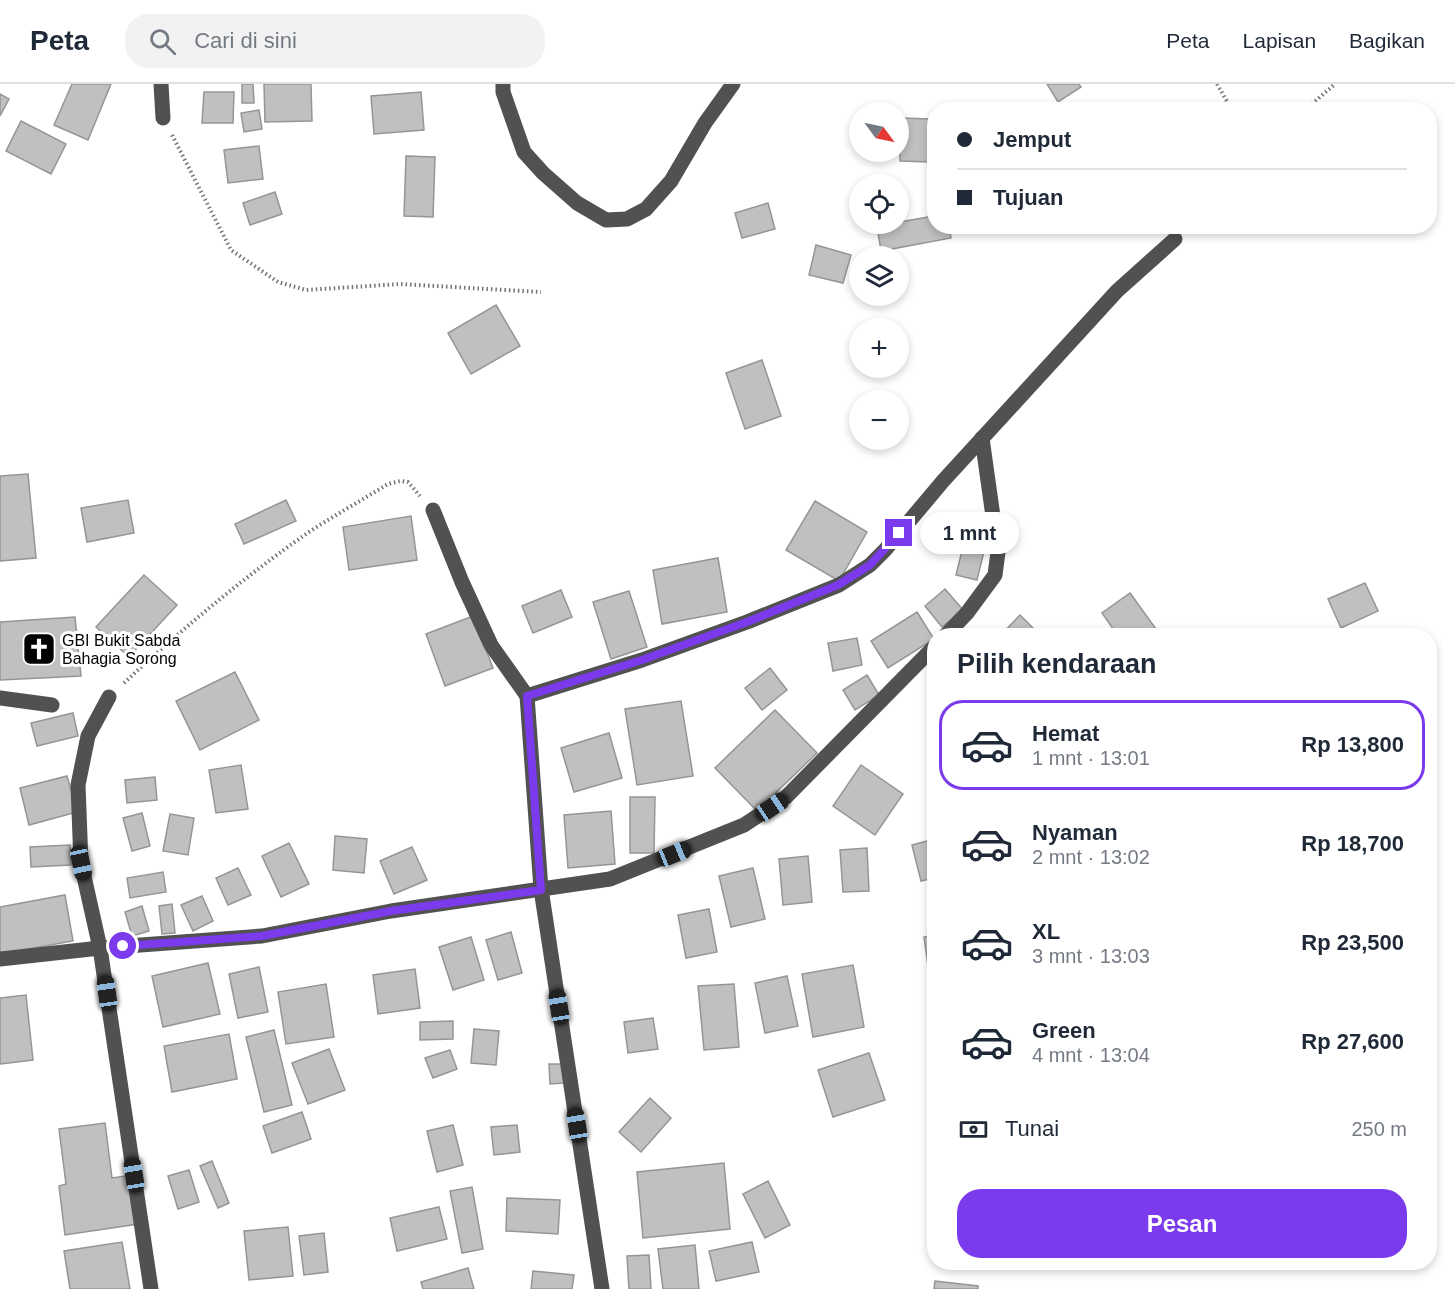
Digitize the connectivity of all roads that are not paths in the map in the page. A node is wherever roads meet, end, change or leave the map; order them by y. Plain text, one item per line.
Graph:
1 (161, 84) edge
2 (503, 84) edge
3 (733, 84) edge
4 (163, 118) road end
5 (1175, 239) dead end
6 (982, 438) junction
7 (433, 510) road end
8 (953, 628) edge
9 (927, 654) edge
10 (527, 696) junction
11 (109, 697) road end
12 (0, 698) edge
13 (52, 705) dead end
14 (541, 890) junction
15 (100, 948) junction
16 (0, 959) edge
17 (151, 1289) edge
18 (602, 1289) edge

1 - 4 street
2 - 3 street
5 - 6 street
6 - 8 street
6 - 10 street
7 - 10 street
9 - 14 street
10 - 14 street
11 - 15 street
12 - 13 street
14 - 15 street
14 - 18 street
15 - 16 street
15 - 17 street

